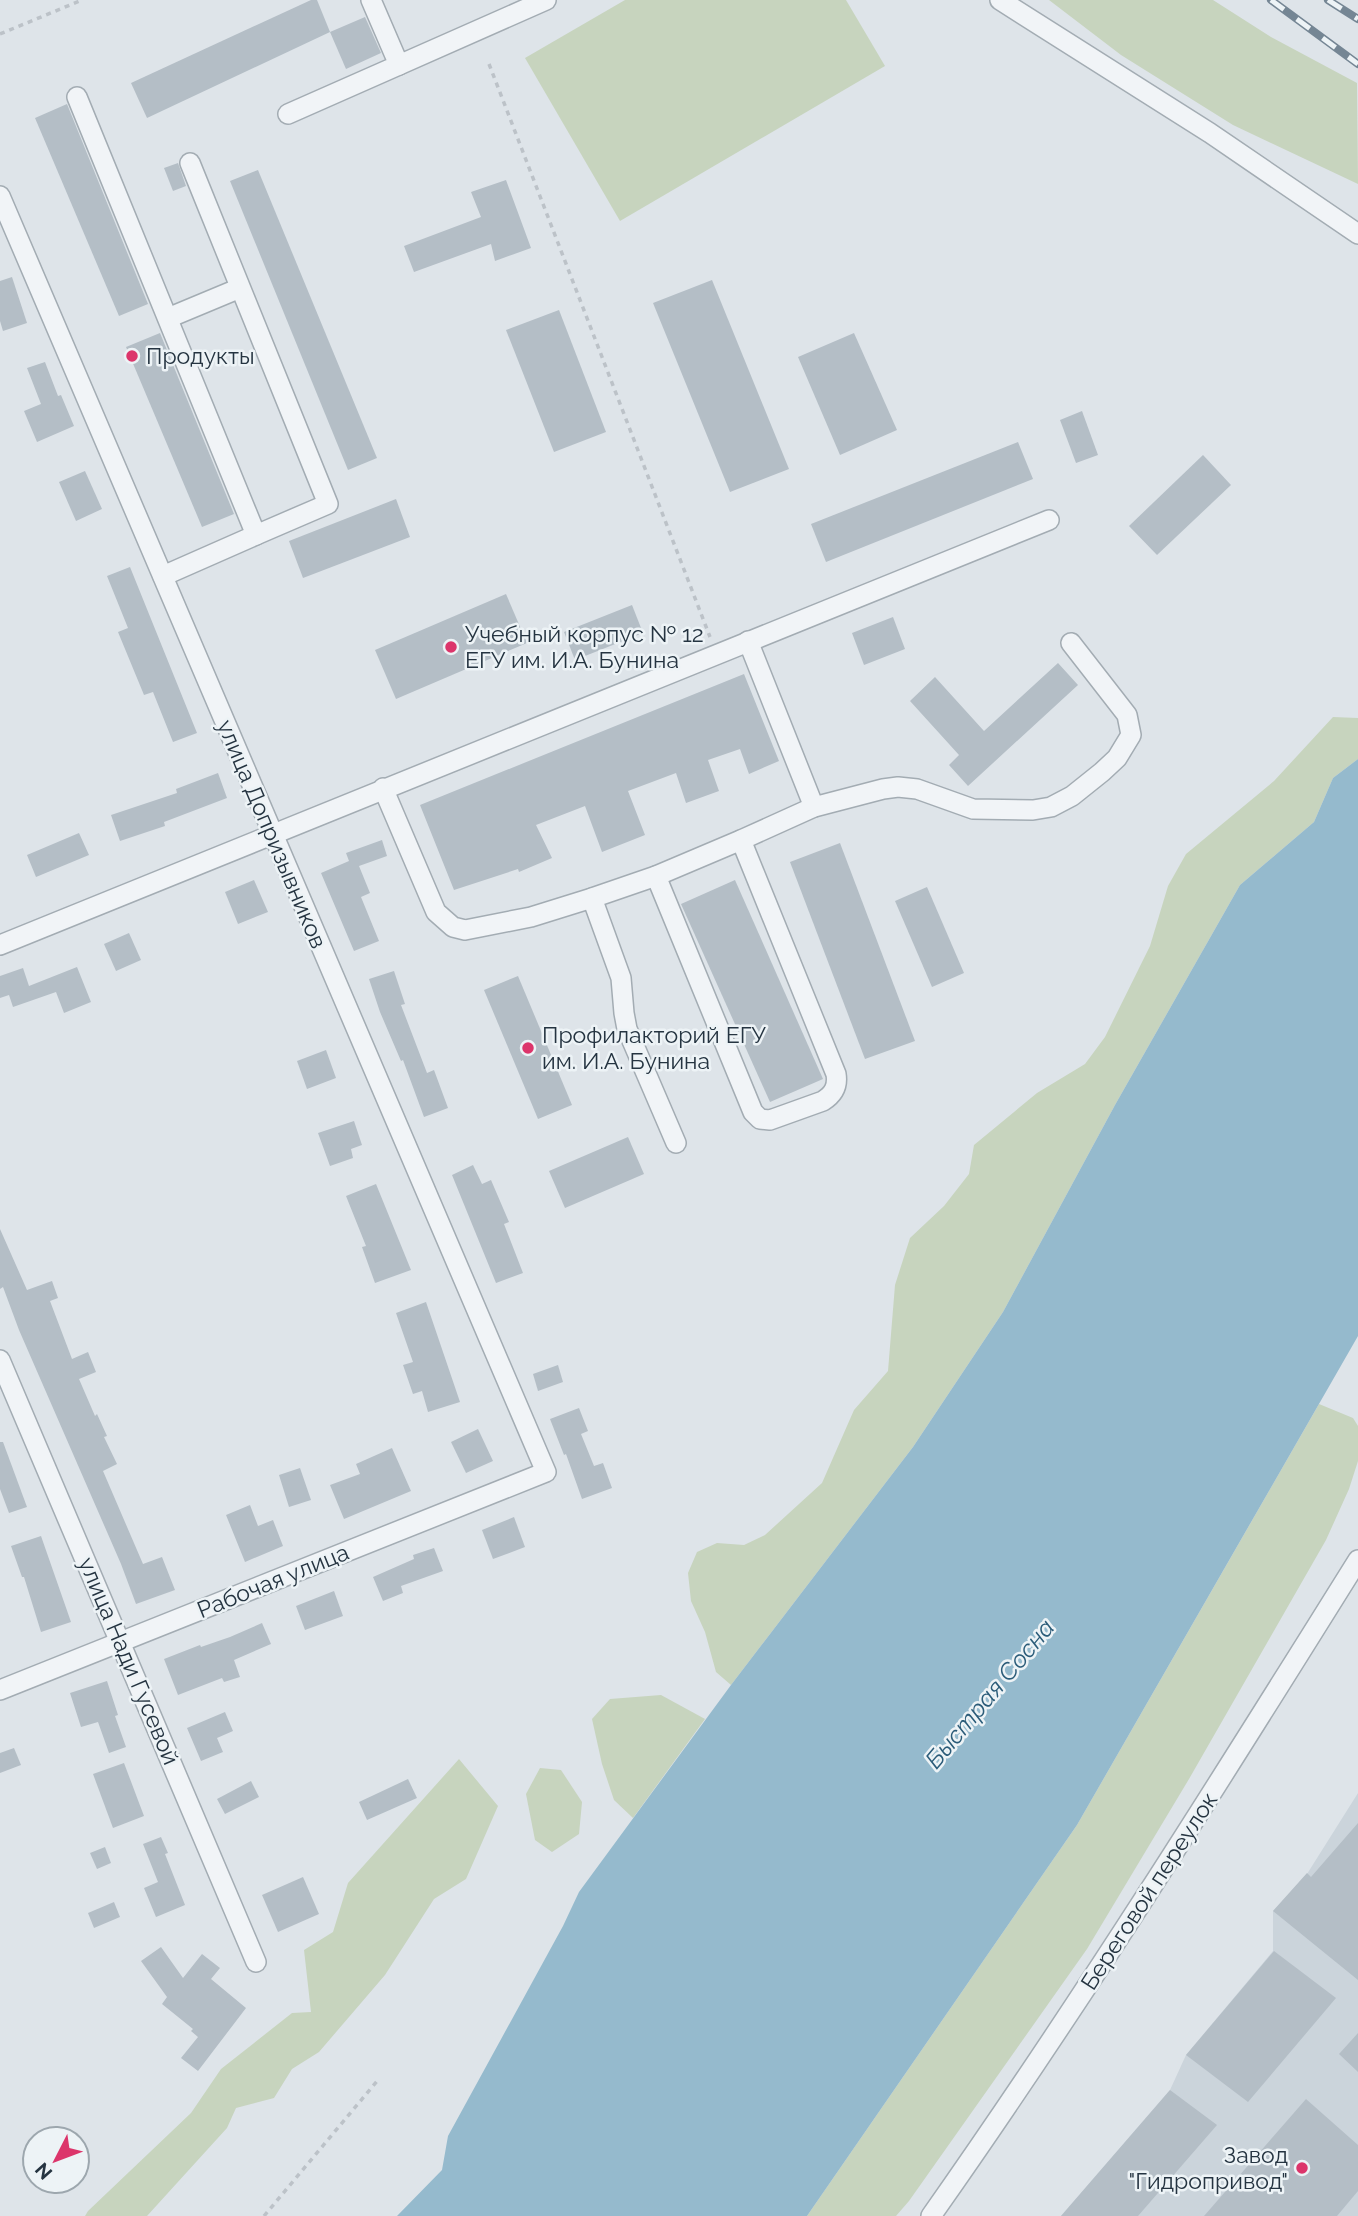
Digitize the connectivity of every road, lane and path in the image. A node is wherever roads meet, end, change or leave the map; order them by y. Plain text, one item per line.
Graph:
1 (82, 0) edge
2 (371, 0) edge
3 (546, 0) edge
4 (1000, 0) edge
5 (0, 34) edge
6 (489, 64) dead end
7 (399, 65) junction
8 (77, 97) dead end
9 (288, 114) dead end
10 (190, 163) dead end
11 (0, 195) edge
12 (1358, 234) edge
13 (240, 288) junction
14 (168, 318) junction
15 (1049, 520) dead end
16 (256, 535) junction
17 (163, 576) junction
18 (748, 641) junction
19 (1071, 643) dead end
20 (716, 654) junction
21 (383, 788) junction
22 (814, 807) junction
23 (272, 833) junction
24 (741, 840) junction
25 (656, 876) junction
26 (592, 898) junction
27 (0, 945) edge
28 (676, 1143) dead end
29 (0, 1360) edge
30 (546, 1472) joint
31 (1358, 1560) edge
32 (121, 1641) junction
33 (0, 1690) edge
34 (256, 1962) dead end
35 (379, 2080) dead end
36 (264, 2216) edge
37 (931, 2216) edge

1 - 5 path
2 - 7 street
3 - 7 street
4 - 12 street
6 - 20 path
7 - 9 street
8 - 14 street
10 - 13 street
11 - 17 street, улица Допризывников
13 - 14 street
13 - 16 street
14 - 16 street
15 - 18 street
16 - 17 street
17 - 23 street, улица Допризывников
18 - 20 street
18 - 22 street
19 - 22 street
20 - 21 street
21 - 23 street
21 - 26 street
22 - 24 street
23 - 27 street
23 - 30 street, улица Допризывников
24 - 25 street
24 - 25 street
25 - 26 street
26 - 28 street
29 - 32 street, улица Нади Гусевой
30 - 32 street, Рабочая улица
31 - 37 street, Береговой переулок
32 - 33 street, Рабочая улица
32 - 34 street, улица Нади Гусевой
35 - 36 path

